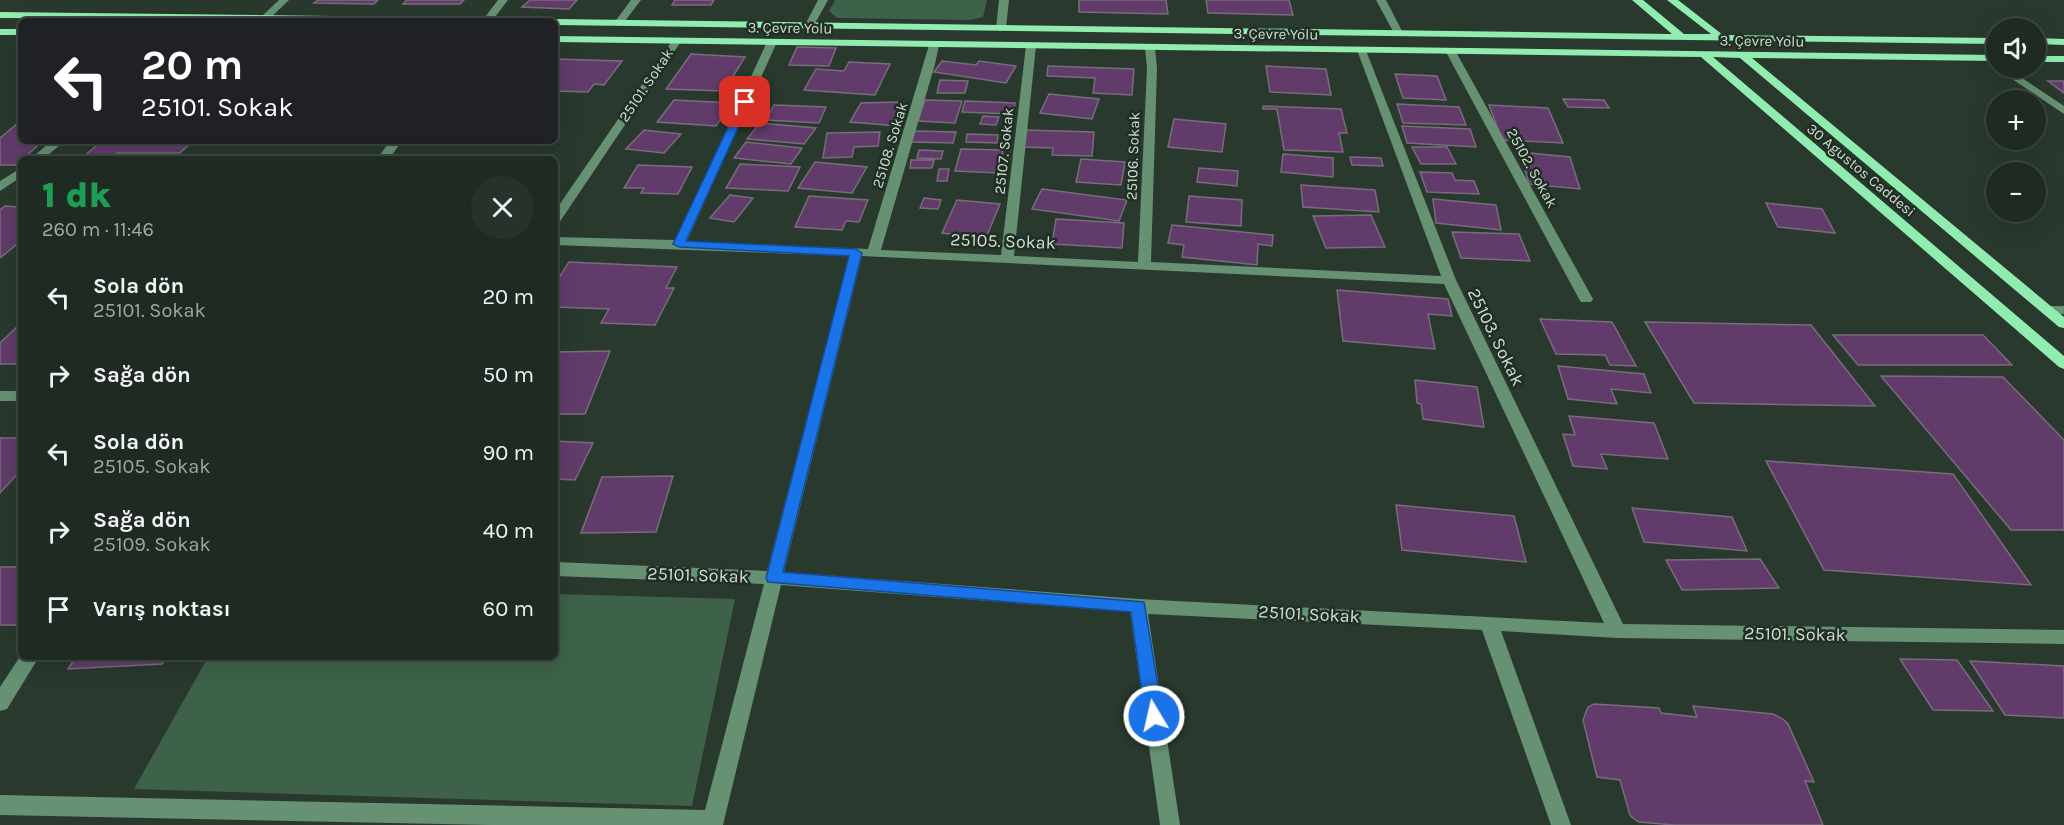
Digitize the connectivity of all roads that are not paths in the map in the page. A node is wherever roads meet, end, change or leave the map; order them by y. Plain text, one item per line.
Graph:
1 (284, 0) edge
2 (503, 0) edge
3 (636, 0) edge
4 (823, 0) edge
5 (1004, 0) edge
6 (1381, 0) edge
7 (1637, 0) edge
8 (1672, 0) edge
9 (0, 15) edge
10 (265, 18) joint
11 (489, 18) edge
12 (558, 22) edge
13 (619, 23) junction
14 (810, 25) junction
15 (1000, 28) junction
16 (0, 32) edge
17 (18, 32) edge
18 (1398, 33) junction
19 (1682, 37) junction
20 (1721, 37) junction
21 (558, 39) edge
22 (677, 40) junction
23 (1986, 41) edge
24 (2046, 41) edge
25 (772, 42) junction
26 (2064, 42) edge
27 (934, 45) junction
28 (1031, 46) junction
29 (1150, 48) junction
30 (1362, 50) junction
31 (1451, 52) junction
32 (1704, 55) junction
33 (1744, 56) junction
34 (1986, 58) edge
35 (2046, 58) edge
36 (2064, 59) edge
37 (2016, 78) edge
38 (2064, 111) edge
39 (55, 144) edge
40 (40, 156) edge
41 (18, 173) edge
42 (18, 181) edge
43 (3, 183) edge
44 (558, 216) edge
45 (558, 241) edge
46 (679, 244) junction
47 (856, 253) junction
48 (873, 254) junction
49 (1007, 259) junction
50 (1144, 266) junction
51 (1449, 280) junction
52 (1586, 299) dead end
53 (2047, 310) junction
54 (2064, 310) edge
55 (2064, 324) edge
56 (2064, 364) edge
57 (0, 396) edge
58 (18, 396) edge
59 (558, 569) edge
60 (774, 578) junction
61 (1138, 606) junction
62 (1489, 623) junction
63 (1617, 631) junction
64 (2064, 637) edge
65 (28, 660) edge
66 (0, 702) edge
67 (0, 805) edge
68 (713, 823) edge
69 (1170, 825) edge
70 (1561, 825) edge

1 - 10 street
2 - 11 street
3 - 13 street
4 - 14 street
5 - 15 street
6 - 18 street
7 - 19 main road, 30 Agustos Caddesi
8 - 20 main road, 30 Agustos Caddesi
9 - 10 main road
12 - 13 main road, 3. Çevre Yolu
13 - 14 main road, 3. Çevre Yolu
14 - 15 main road, 3. Çevre Yolu
15 - 18 main road, 3. Çevre Yolu
16 - 17 main road
18 - 19 main road, 3. Çevre Yolu
19 - 20 main road, 3. Çevre Yolu
19 - 32 main road, 30 Agustos Caddesi
20 - 23 main road, 3. Çevre Yolu
20 - 33 main road, 30 Agustos Caddesi
21 - 22 main road, 3. Çevre Yolu
22 - 25 main road, 3. Çevre Yolu
22 - 44 street, 25101. Sokak
24 - 26 main road
25 - 27 main road, 3. Çevre Yolu
25 - 46 street
27 - 28 main road, 3. Çevre Yolu
27 - 48 street, 25108. Sokak
28 - 29 main road, 3. Çevre Yolu
28 - 49 street, 25107. Sokak
29 - 30 main road, 3. Çevre Yolu
29 - 50 street, 25106. Sokak
30 - 31 main road, 3. Çevre Yolu
30 - 51 street, 25103. Sokak
31 - 32 main road, 3. Çevre Yolu
31 - 52 street, 25102. Sokak
32 - 33 main road, 3. Çevre Yolu
32 - 56 main road, 30 Agustos Caddesi
33 - 34 main road, 3. Çevre Yolu
33 - 53 main road, 30 Agustos Caddesi
35 - 36 main road
37 - 38 street
39 - 40 street
41 - 43 street
42 - 43 street
45 - 46 street, 25105. Sokak
46 - 47 street, 25105. Sokak
47 - 48 street, 25105. Sokak
47 - 60 street
48 - 49 street, 25105. Sokak
49 - 50 street, 25105. Sokak
50 - 51 street, 25105. Sokak
51 - 63 street, 25103. Sokak
53 - 54 street
53 - 55 main road, 30 Agustos Caddesi
57 - 58 street
59 - 60 street, 25101. Sokak
60 - 61 street, 25101. Sokak
60 - 68 street
61 - 62 street, 25101. Sokak
61 - 69 street
62 - 63 street, 25101. Sokak
62 - 70 street
63 - 64 street, 25101. Sokak
65 - 66 street
67 - 68 street

